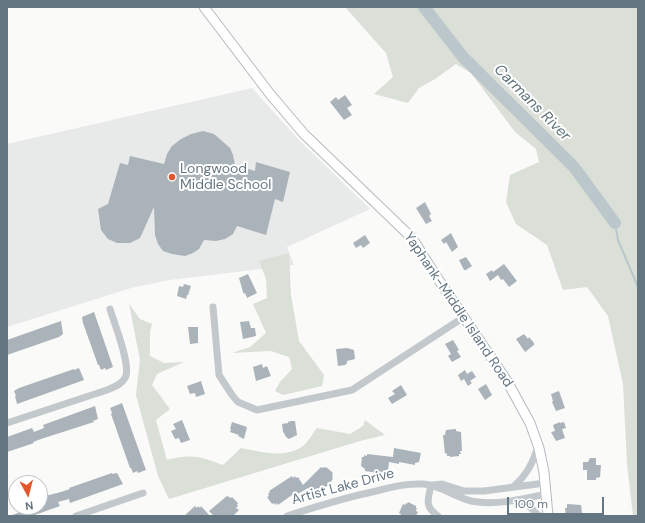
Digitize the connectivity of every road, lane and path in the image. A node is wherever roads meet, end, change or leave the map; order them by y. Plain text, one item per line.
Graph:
1 (204, 7) edge
2 (213, 307) dead end
3 (110, 309) dead end
4 (464, 317) junction
5 (7, 423) edge
6 (538, 445) junction
7 (545, 483) junction
8 (431, 485) junction
9 (512, 487) junction
10 (143, 493) dead end
11 (546, 494) junction
12 (516, 500) junction
13 (76, 516) edge
14 (290, 516) edge
15 (438, 516) edge
16 (539, 516) edge
17 (548, 516) edge

1 - 4 main road, Yaphank-Middle Island Road
2 - 4 street
3 - 5 street
4 - 6 main road, Yaphank-Middle Island Road
6 - 7 main road, Yaphank-Middle Island Road
6 - 9 street
7 - 9 street
7 - 11 main road, Yaphank-Middle Island Road
8 - 9 street
8 - 12 street, Artist Lake Drive
8 - 14 street, Artist Lake Drive
8 - 15 street
10 - 13 street
11 - 12 street, Artist Lake Drive
11 - 17 main road, Yaphank-Middle Island Road
12 - 16 street

